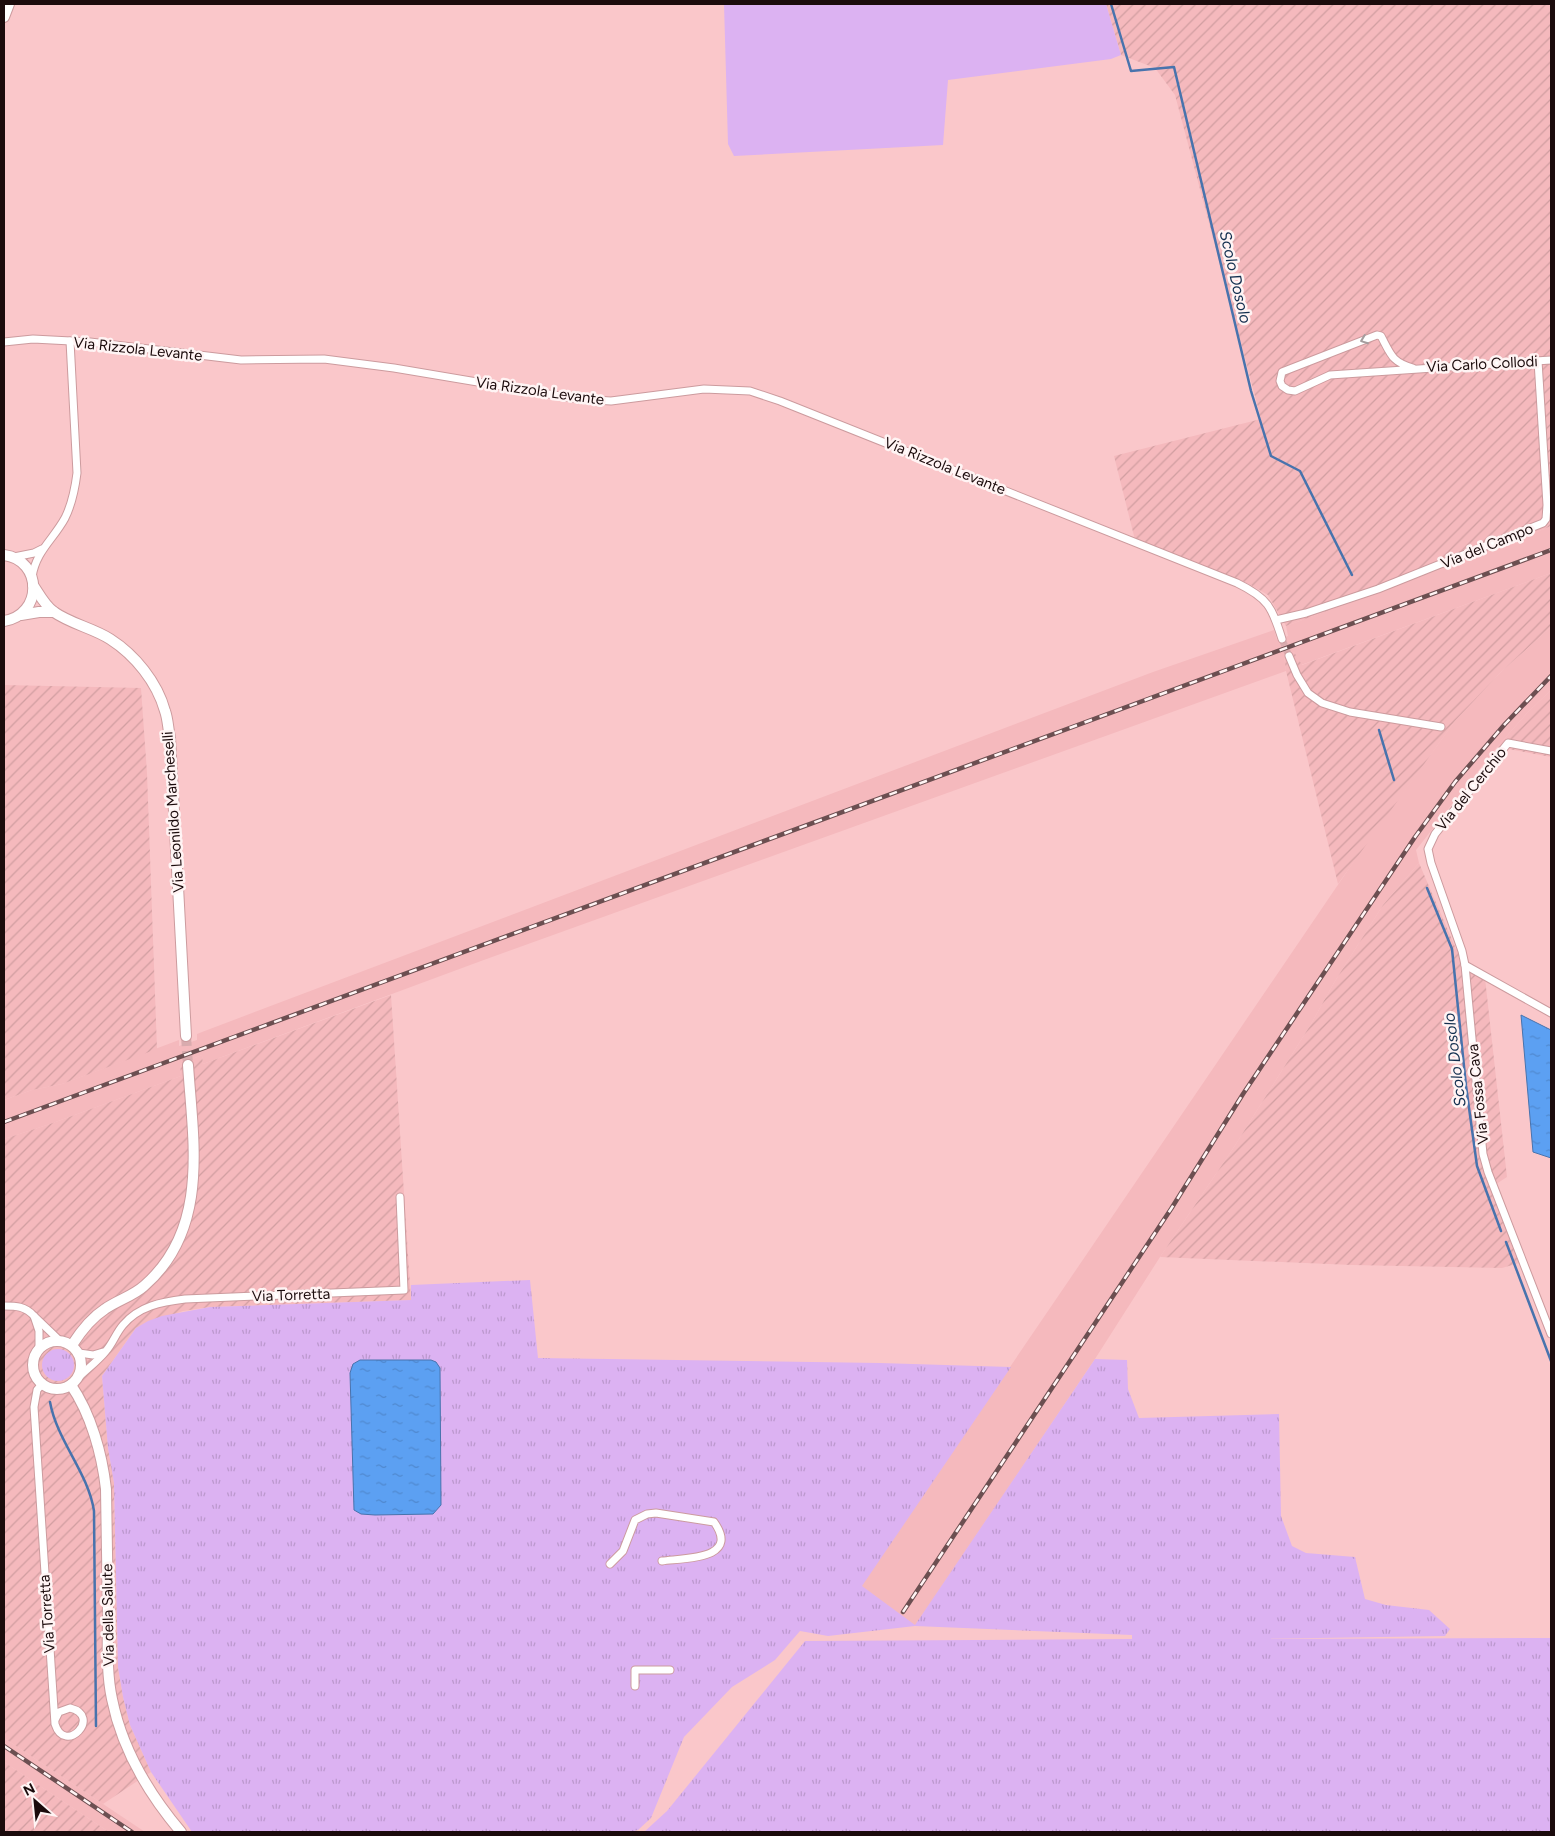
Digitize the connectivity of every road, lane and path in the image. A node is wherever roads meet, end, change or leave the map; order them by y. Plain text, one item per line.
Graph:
1 (9, 4) edge
2 (4, 17) edge
3 (70, 341) junction
4 (4, 342) edge
5 (1551, 360) edge
6 (1538, 361) junction
7 (1413, 368) junction
8 (43, 549) junction
9 (9, 556) edge
10 (33, 581) junction
11 (54, 612) junction
12 (15, 617) junction
13 (1276, 620) junction
14 (4, 621) edge
15 (1282, 639) tunnel mouth
16 (1289, 656) tunnel mouth
17 (1441, 727) dead end
18 (1551, 751) edge
19 (1428, 849) joint
20 (1465, 965) junction
21 (1551, 1012) edge
22 (186, 1036) tunnel mouth
23 (188, 1065) tunnel mouth
24 (400, 1197) dead end
25 (4, 1306) edge
26 (34, 1316) junction
27 (1551, 1334) edge
28 (59, 1340) junction
29 (72, 1345) junction
30 (39, 1348) junction
31 (106, 1351) junction
32 (79, 1353) junction
33 (74, 1381) junction
34 (42, 1384) junction
35 (662, 1561) dead end
36 (610, 1564) dead end
37 (670, 1670) dead end
38 (635, 1686) dead end
39 (52, 1696) junction
40 (66, 1708) junction
41 (55, 1720) junction
42 (181, 1832) edge

1 - 2 street
3 - 4 street, Via Rizzola Levante
3 - 8 street
3 - 13 street, Via Rizzola Levante
5 - 6 street, Via Carlo Collodi
6 - 7 street, Via Carlo Collodi
6 - 13 street, Via del Campo
7 -> 7 street, Via Carlo Collodi
8 - 9 street
8 - 10 street
9 - 10 street, Via Leonildo Marcheselli
10 - 11 street, Via Leonildo Marcheselli
10 - 12 street
11 - 12 street, Via Leonildo Marcheselli
11 - 22 street, Via Leonildo Marcheselli
12 - 14 street, Via Leonildo Marcheselli
13 - 15 street, Via Rizzola Levante
16 - 17 street
18 - 19 street, Via del Cerchio
19 - 20 street, Via Fossa Cava
20 - 21 street
20 - 27 street, Via Fossa Cava
23 - 29 street
24 - 31 street, Via Torretta
25 - 26 street
26 - 28 street
26 - 30 street
28 - 29 street
28 - 30 street
29 - 32 street
30 - 34 street
31 - 32 street
31 - 33 street, Via Torretta
32 - 33 street
33 - 34 street
33 - 42 street, Via della Salute
34 - 39 street, Via Torretta
35 - 36 street
37 - 38 street
39 - 40 street
39 - 41 street, Via Torretta
40 - 41 street
40 - 41 street

